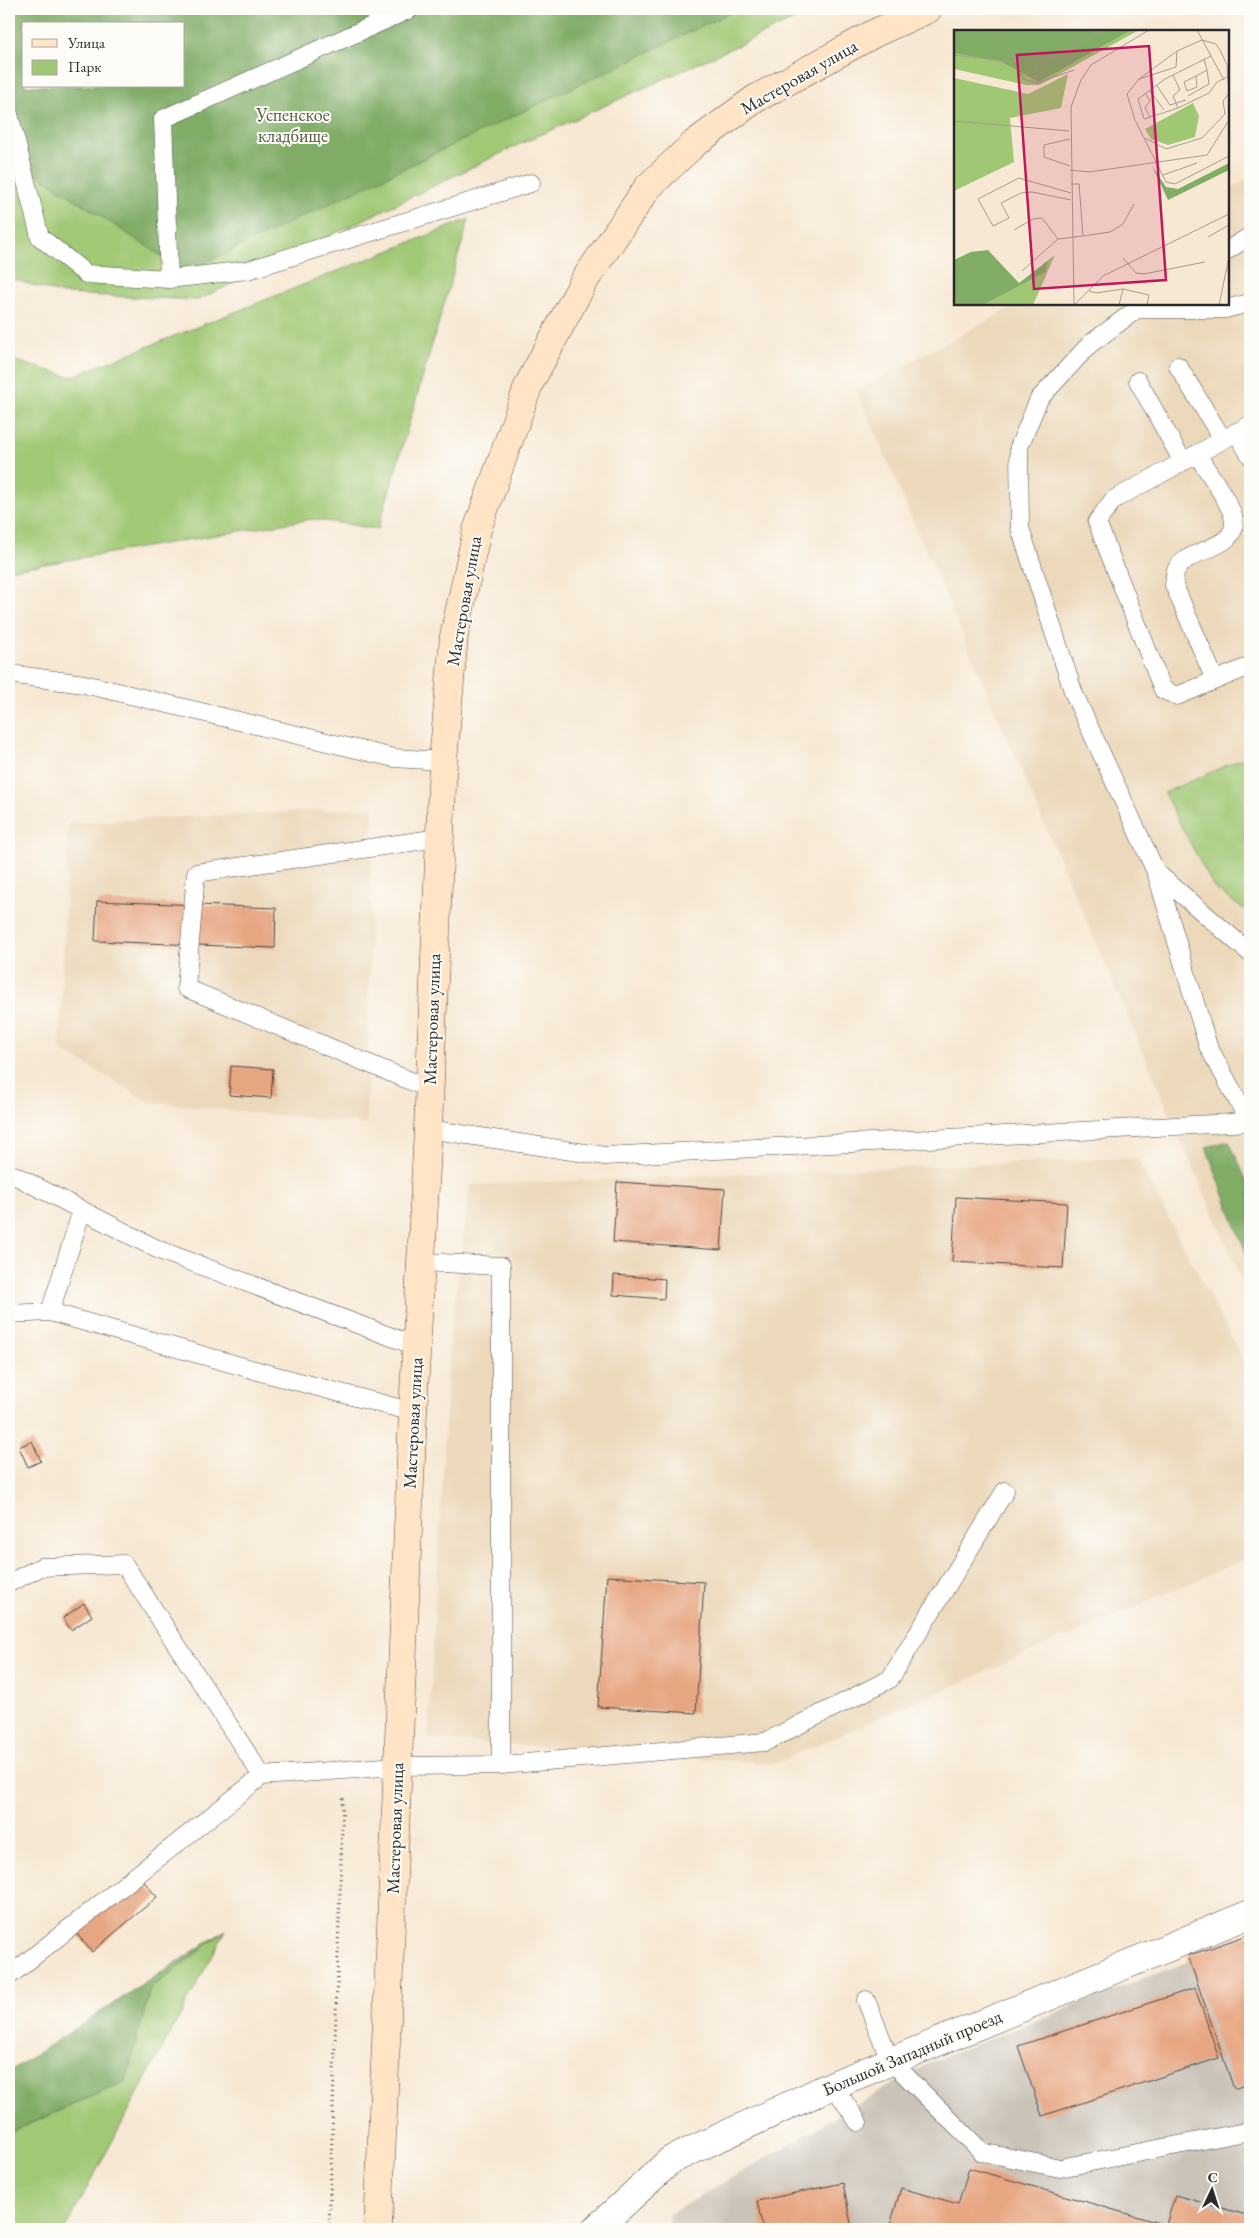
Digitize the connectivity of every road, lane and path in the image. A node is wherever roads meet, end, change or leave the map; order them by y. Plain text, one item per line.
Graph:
1 (410, 9) edge
2 (928, 9) edge
3 (9, 114) edge
4 (531, 183) dead end
5 (1250, 236) edge
6 (1229, 249) edge
7 (169, 280) junction
8 (1250, 303) edge
9 (1140, 306) edge
10 (1178, 366) dead end
11 (1138, 381) dead end
12 (1236, 432) edge
13 (1250, 455) edge
14 (1190, 458) junction
15 (1250, 666) edge
16 (9, 674) edge
17 (1215, 680) junction
18 (442, 761) junction
19 (440, 838) junction
20 (1156, 872) junction
21 (1250, 953) edge
22 (430, 1089) junction
23 (1250, 1123) edge
24 (428, 1129) junction
25 (9, 1175) edge
26 (82, 1210) junction
27 (422, 1262) junction
28 (50, 1312) junction
29 (9, 1314) edge
30 (416, 1346) junction
31 (413, 1412) junction
32 (1006, 1491) dead end
33 (9, 1583) edge
34 (501, 1765) junction
35 (398, 1766) junction
36 (344, 1770) junction
37 (262, 1776) junction
38 (1250, 1914) edge
39 (9, 1976) edge
40 (866, 2000) dead end
41 (890, 2060) junction
42 (833, 2084) junction
43 (858, 2122) dead end
44 (1250, 2131) edge
45 (329, 2229) edge
46 (378, 2229) edge
47 (596, 2229) edge

1 - 7 lane
2 - 18 main road, Мастеровая улица
3 - 7 lane
4 - 7 lane
5 - 6 lane
8 - 9 lane
9 - 20 lane
10 - 12 lane
11 - 14 lane
12 - 13 lane
12 - 14 lane
14 - 17 lane
14 - 17 lane
15 - 17 lane
16 - 18 lane
18 - 19 main road, Мастеровая улица
19 - 22 main road, Мастеровая улица
19 - 22 lane
20 - 21 lane
20 - 23 lane
22 - 24 main road, Мастеровая улица
23 - 24 lane
24 - 27 main road, Мастеровая улица
25 - 26 lane
26 - 28 lane
26 - 30 lane
27 - 30 main road, Мастеровая улица
27 - 34 lane
28 - 29 lane
28 - 31 lane
30 - 31 main road, Мастеровая улица
31 - 35 main road, Мастеровая улица
32 - 34 lane
33 - 37 lane
34 - 35 lane
35 - 36 lane
35 - 46 main road, Мастеровая улица
36 - 37 lane
36 - 45 path
37 - 39 lane
38 - 41 street, Большой Западный проезд
40 - 41 lane
41 - 42 street, Большой Западный проезд
41 - 44 lane
42 - 43 lane
42 - 47 street, Большой Западный проезд

